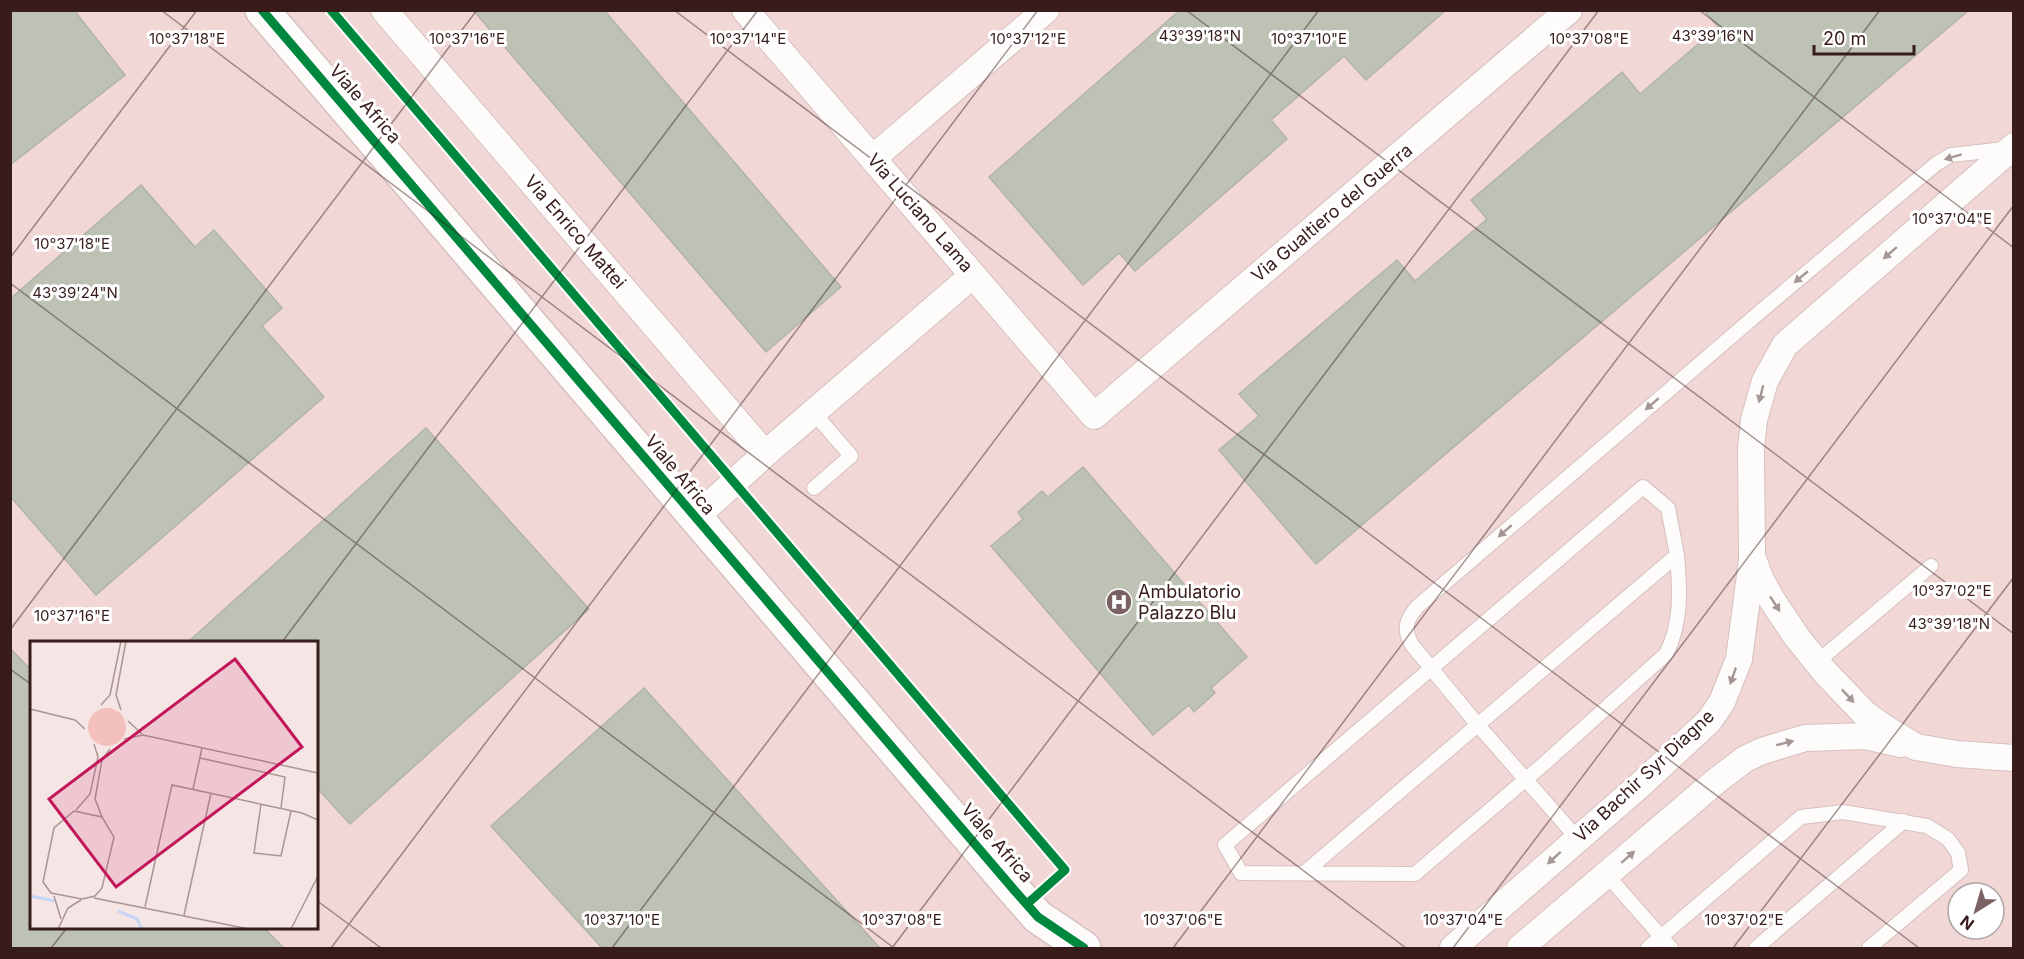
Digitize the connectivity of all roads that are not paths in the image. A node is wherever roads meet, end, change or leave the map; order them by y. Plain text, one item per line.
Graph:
1 (262, 10) edge
2 (384, 10) edge
3 (745, 10) edge
4 (1046, 10) edge
5 (1569, 10) edge
6 (2012, 147) edge
7 (873, 158) junction
8 (973, 275) junction
9 (814, 412) junction
10 (1094, 416) joint
11 (765, 454) junction
12 (814, 488) dead end
13 (695, 518) junction
14 (1677, 555) junction
15 (1752, 556) junction
16 (1931, 566) dead end
17 (1817, 662) junction
18 (1432, 668) junction
19 (1477, 724) junction
20 (1916, 747) junction
21 (2013, 758) edge
22 (1527, 779) junction
23 (1904, 821) junction
24 (1577, 838) junction
25 (1304, 873) junction
26 (1607, 875) junction
27 (1038, 917) junction
28 (1661, 937) junction
29 (1051, 948) edge
30 (1084, 948) edge
31 (1453, 948) edge
32 (1520, 948) edge
33 (1647, 948) edge
34 (1671, 948) edge
35 (1756, 948) edge
36 (1869, 948) edge

1 - 13 street, Viale Africa
2 - 11 street, Via Enrico Mattei
3 - 7 street, Via Luciano Lama
4 - 7 street
5 - 10 street, Via Gualtiero del Guerra
6 -> 15 street, Via Bachir Syr Diagne
6 -> 18 lane
7 - 8 street, Via Luciano Lama
8 - 9 street
8 - 10 street, Via Luciano Lama
9 - 11 street
9 - 12 lane
11 - 13 street
13 - 27 street, Viale Africa
14 - 18 lane
14 - 19 lane
14 - 22 lane
15 -> 17 street, Via Bachir Syr Diagne
15 -> 24 street, Via Bachir Syr Diagne
16 - 17 lane
17 -> 20 street, Via Bachir Syr Diagne
18 - 19 lane
18 - 25 lane
19 - 22 lane
19 - 25 lane
20 - 21 street, Via Bachir Syr Diagne
26 -> 20 street, Via Bachir Syr Diagne
22 - 24 lane
22 - 25 lane
23 - 28 lane
23 - 35 lane
23 - 36 lane
24 -> 31 street, Via Bachir Syr Diagne
26 - 28 lane
26 - 32 street, Via Bachir Syr Diagne
27 - 29 street, Viale Africa
27 - 30 street, Viale Africa
28 - 33 lane
28 - 34 lane

